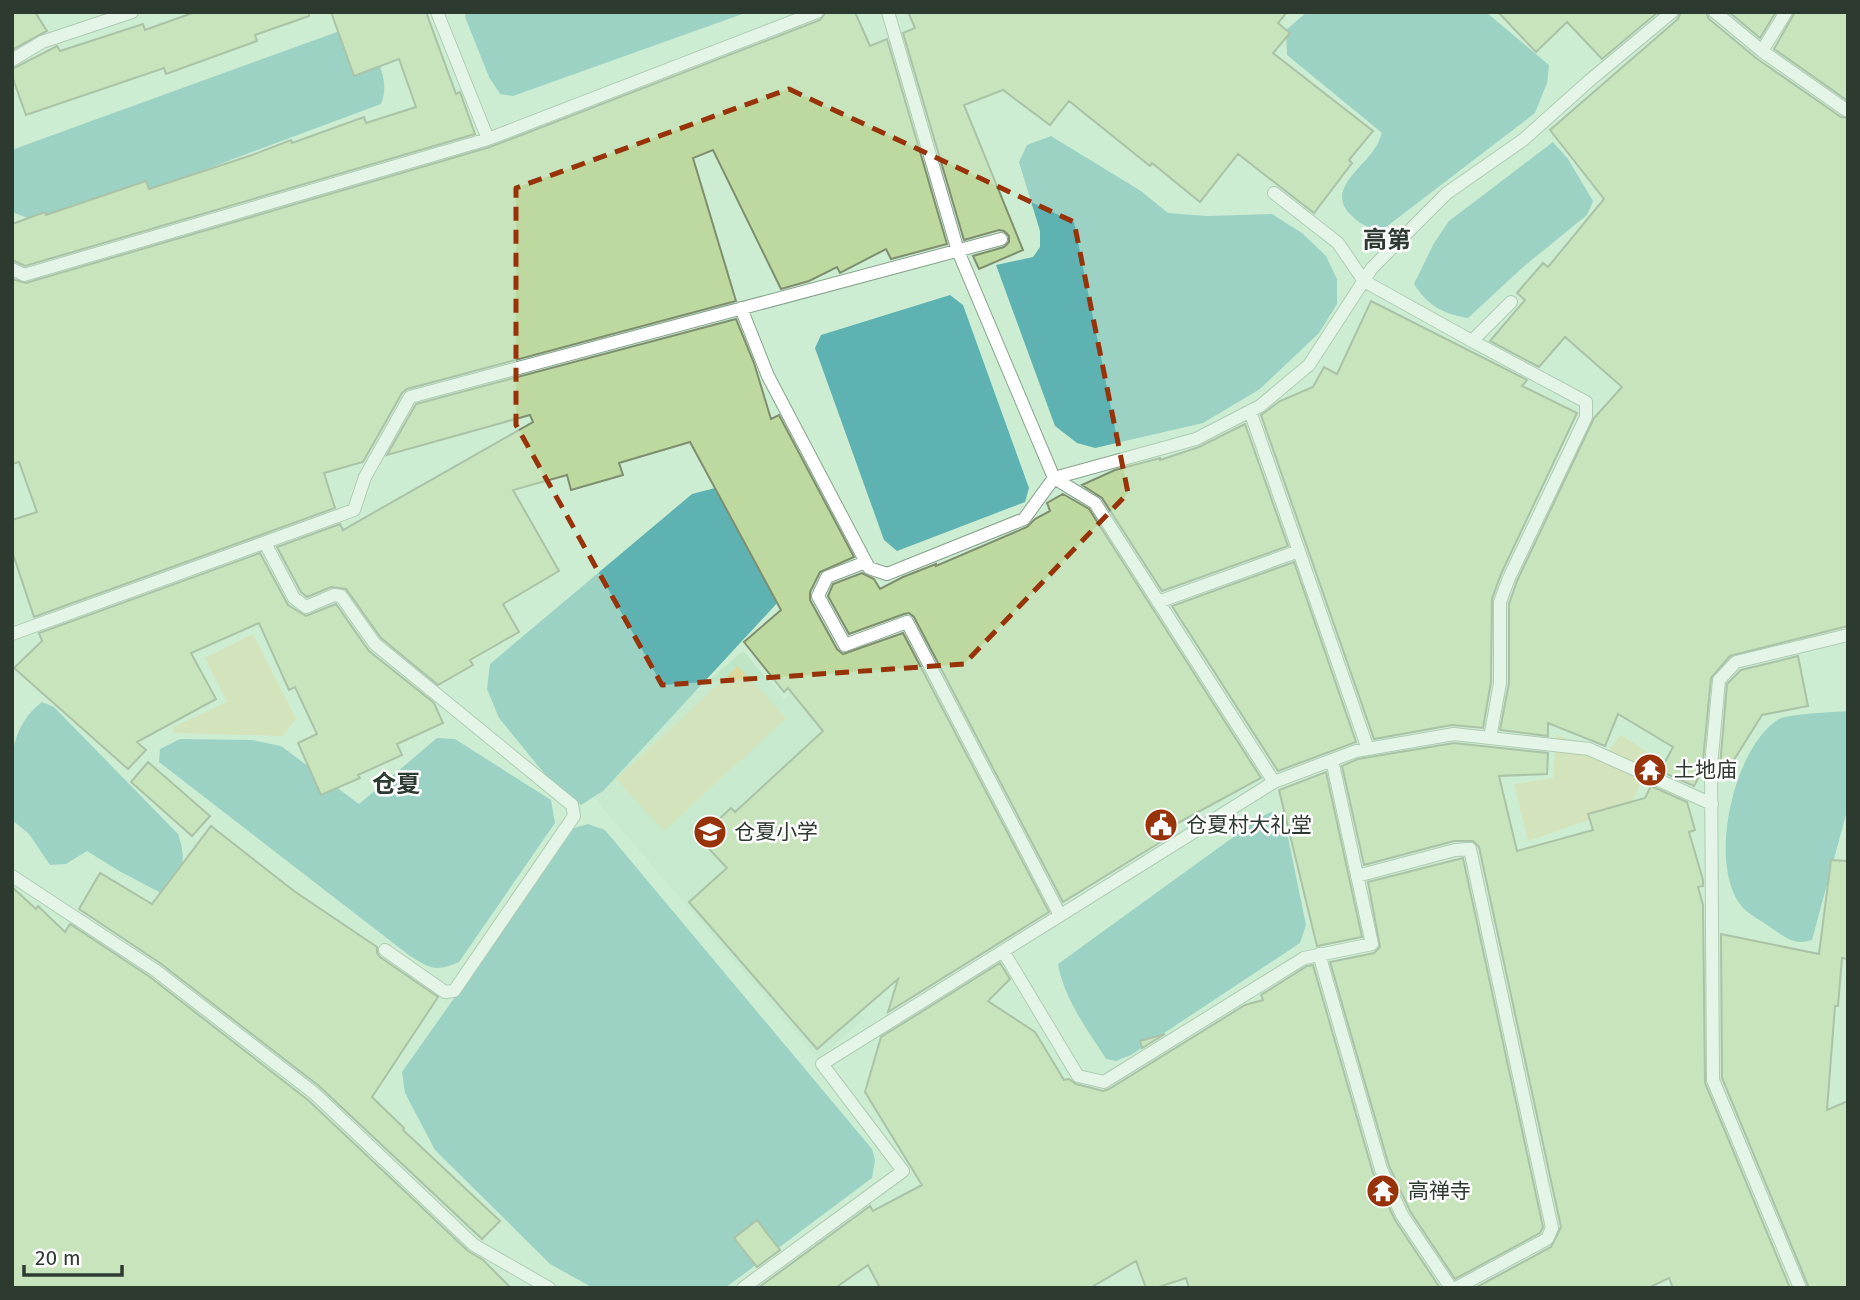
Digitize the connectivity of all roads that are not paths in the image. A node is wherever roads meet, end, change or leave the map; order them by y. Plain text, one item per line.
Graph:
1 (132, 12) edge
2 (438, 12) edge
3 (817, 12) edge
4 (888, 12) edge
5 (1672, 12) edge
6 (1714, 12) edge
7 (1786, 12) edge
8 (1762, 51) junction
9 (12, 60) edge
10 (1846, 110) dead end
11 (488, 139) junction
12 (1274, 193) dead end
13 (1001, 239) dead end
14 (958, 251) junction
15 (12, 269) edge
16 (1364, 281) junction
17 (1511, 302) dead end
18 (741, 308) junction
19 (1472, 341) junction
20 (1250, 411) junction
21 (1054, 478) junction
22 (265, 542) junction
23 (1299, 551) junction
24 (866, 562) junction
25 (1158, 602) junction
26 (12, 632) edge
27 (1848, 635) edge
28 (1490, 738) junction
29 (1368, 749) junction
30 (1332, 760) junction
31 (1274, 782) junction
32 (1712, 804) junction
33 (12, 876) edge
34 (1357, 876) junction
35 (1060, 915) junction
36 (385, 950) dead end
37 (1003, 951) junction
38 (1319, 954) junction
39 (549, 1288) edge
40 (743, 1288) edge
41 (1453, 1288) edge
42 (1801, 1288) edge

1 - 9 lane
2 - 11 lane
3 - 11 lane
4 - 14 lane
5 - 16 lane
6 - 8 lane
7 - 8 lane
8 - 10 lane
11 - 15 lane
12 - 16 lane
13 - 14 lane
14 - 18 lane
14 - 21 lane
16 - 19 lane
16 - 20 lane
17 - 19 lane
18 - 22 lane
18 - 24 lane
19 - 28 lane
20 - 21 lane
20 - 23 lane
21 - 24 lane
21 - 25 lane
22 - 26 lane
22 - 36 lane
23 - 25 lane
23 - 29 lane
24 - 35 lane
25 - 31 lane
27 - 32 lane
28 - 29 lane
28 - 32 lane
29 - 30 lane
30 - 31 lane
30 - 34 lane
31 - 35 lane
32 - 42 lane
33 - 39 lane
34 - 38 lane
34 - 41 lane
35 - 37 lane
37 - 38 lane
37 - 40 lane
38 - 41 lane

